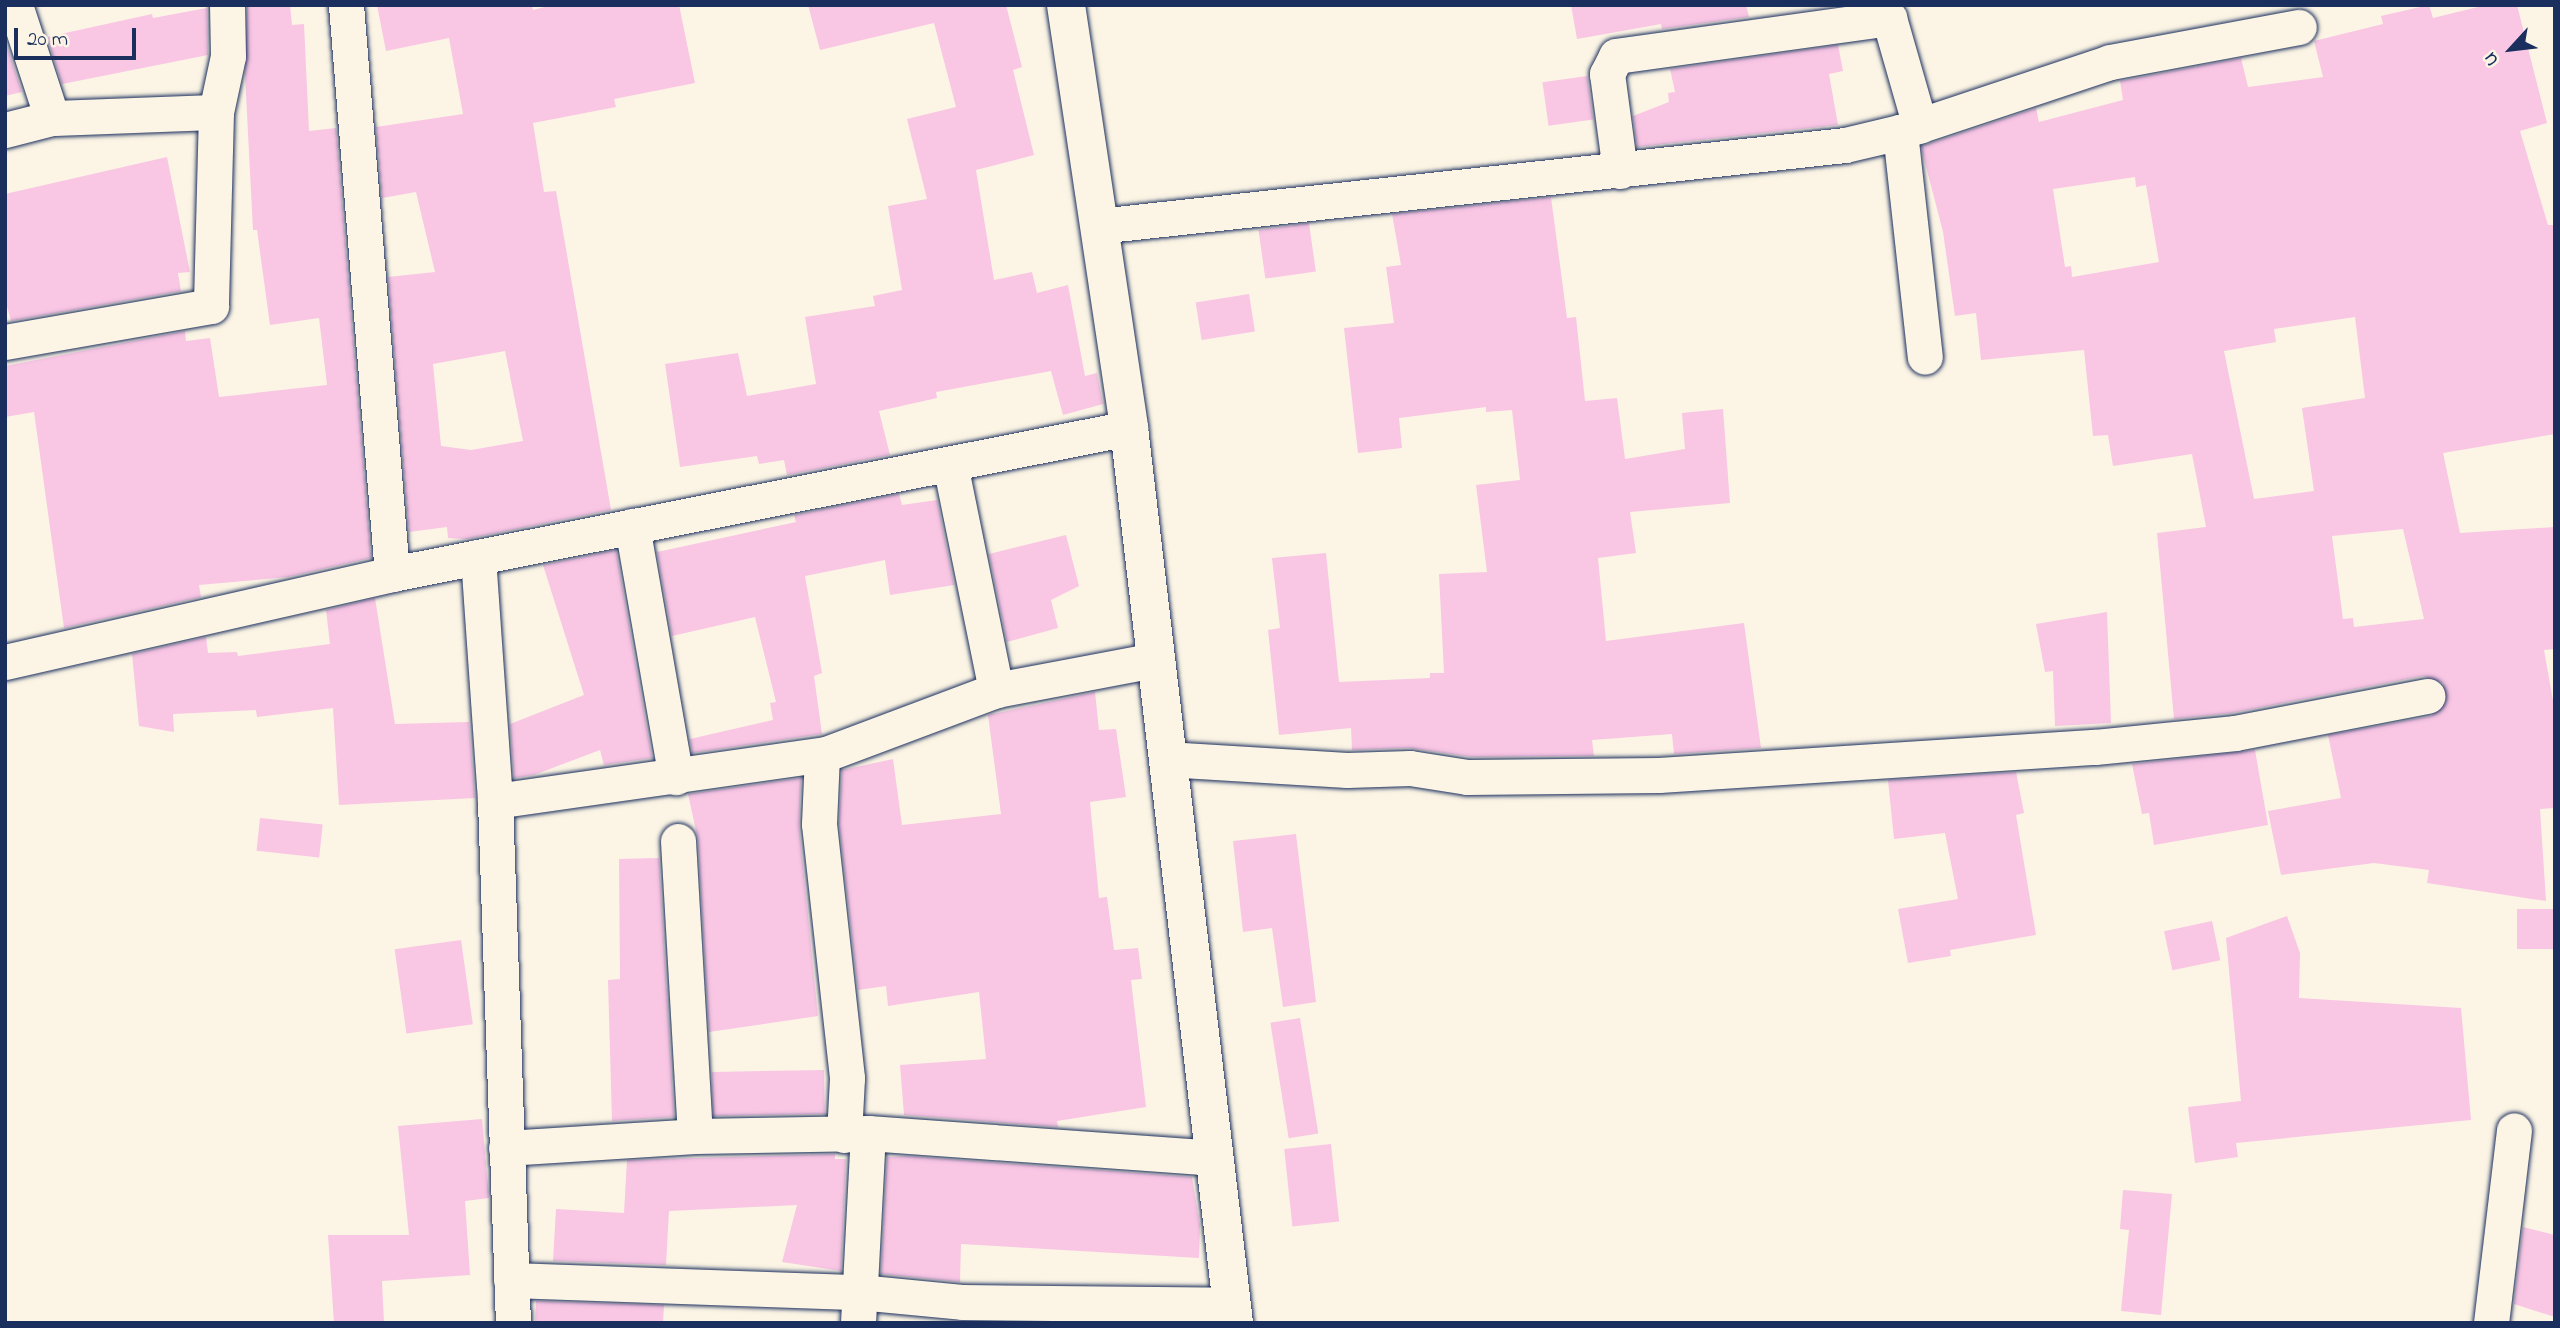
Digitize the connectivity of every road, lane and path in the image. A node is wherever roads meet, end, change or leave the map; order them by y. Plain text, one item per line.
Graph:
1 (15, 5) edge
2 (227, 5) edge
3 (346, 5) edge
4 (1066, 5) edge
5 (2299, 27) dead end
6 (216, 112) junction
7 (52, 118) junction
8 (1910, 129) junction
9 (5, 130) edge
10 (1620, 171) junction
11 (1098, 226) junction
12 (5, 342) edge
13 (1925, 357) dead end
14 (1129, 428) junction
15 (950, 464) junction
16 (632, 526) junction
17 (478, 557) junction
18 (391, 574) junction
19 (1155, 660) junction
20 (5, 662) edge
21 (996, 690) junction
22 (2427, 696) dead end
23 (822, 755) junction
24 (1166, 759) junction
25 (676, 777) junction
26 (495, 801) junction
27 (678, 841) dead end
28 (2514, 1130) dead end
29 (856, 1134) junction
30 (695, 1136) junction
31 (506, 1148) junction
32 (1213, 1158) junction
33 (511, 1280) junction
34 (858, 1307) edge
35 (1233, 1314) edge
36 (513, 1323) edge
37 (2491, 1323) edge

1 - 7 street
2 - 6 street
3 - 18 street
4 - 11 main road
5 - 8 street
6 - 7 street
6 - 12 street
7 - 9 street
8 - 10 street
8 - 10 street
8 - 13 street
10 - 11 street
11 - 14 main road
14 - 15 street
14 - 19 main road
15 - 16 street
15 - 21 street
16 - 17 street
16 - 25 street
17 - 18 street
17 - 26 street
18 - 20 street
19 - 21 street
19 - 24 main road
21 - 23 street
22 - 24 street
23 - 25 street
23 - 29 street
24 - 32 main road
25 - 26 street
26 - 31 street
27 - 30 street
28 - 37 street
29 - 30 street
29 - 32 street
29 - 34 street
30 - 31 street
31 - 33 street
32 - 35 main road
33 - 34 street
33 - 36 street
34 - 35 street

